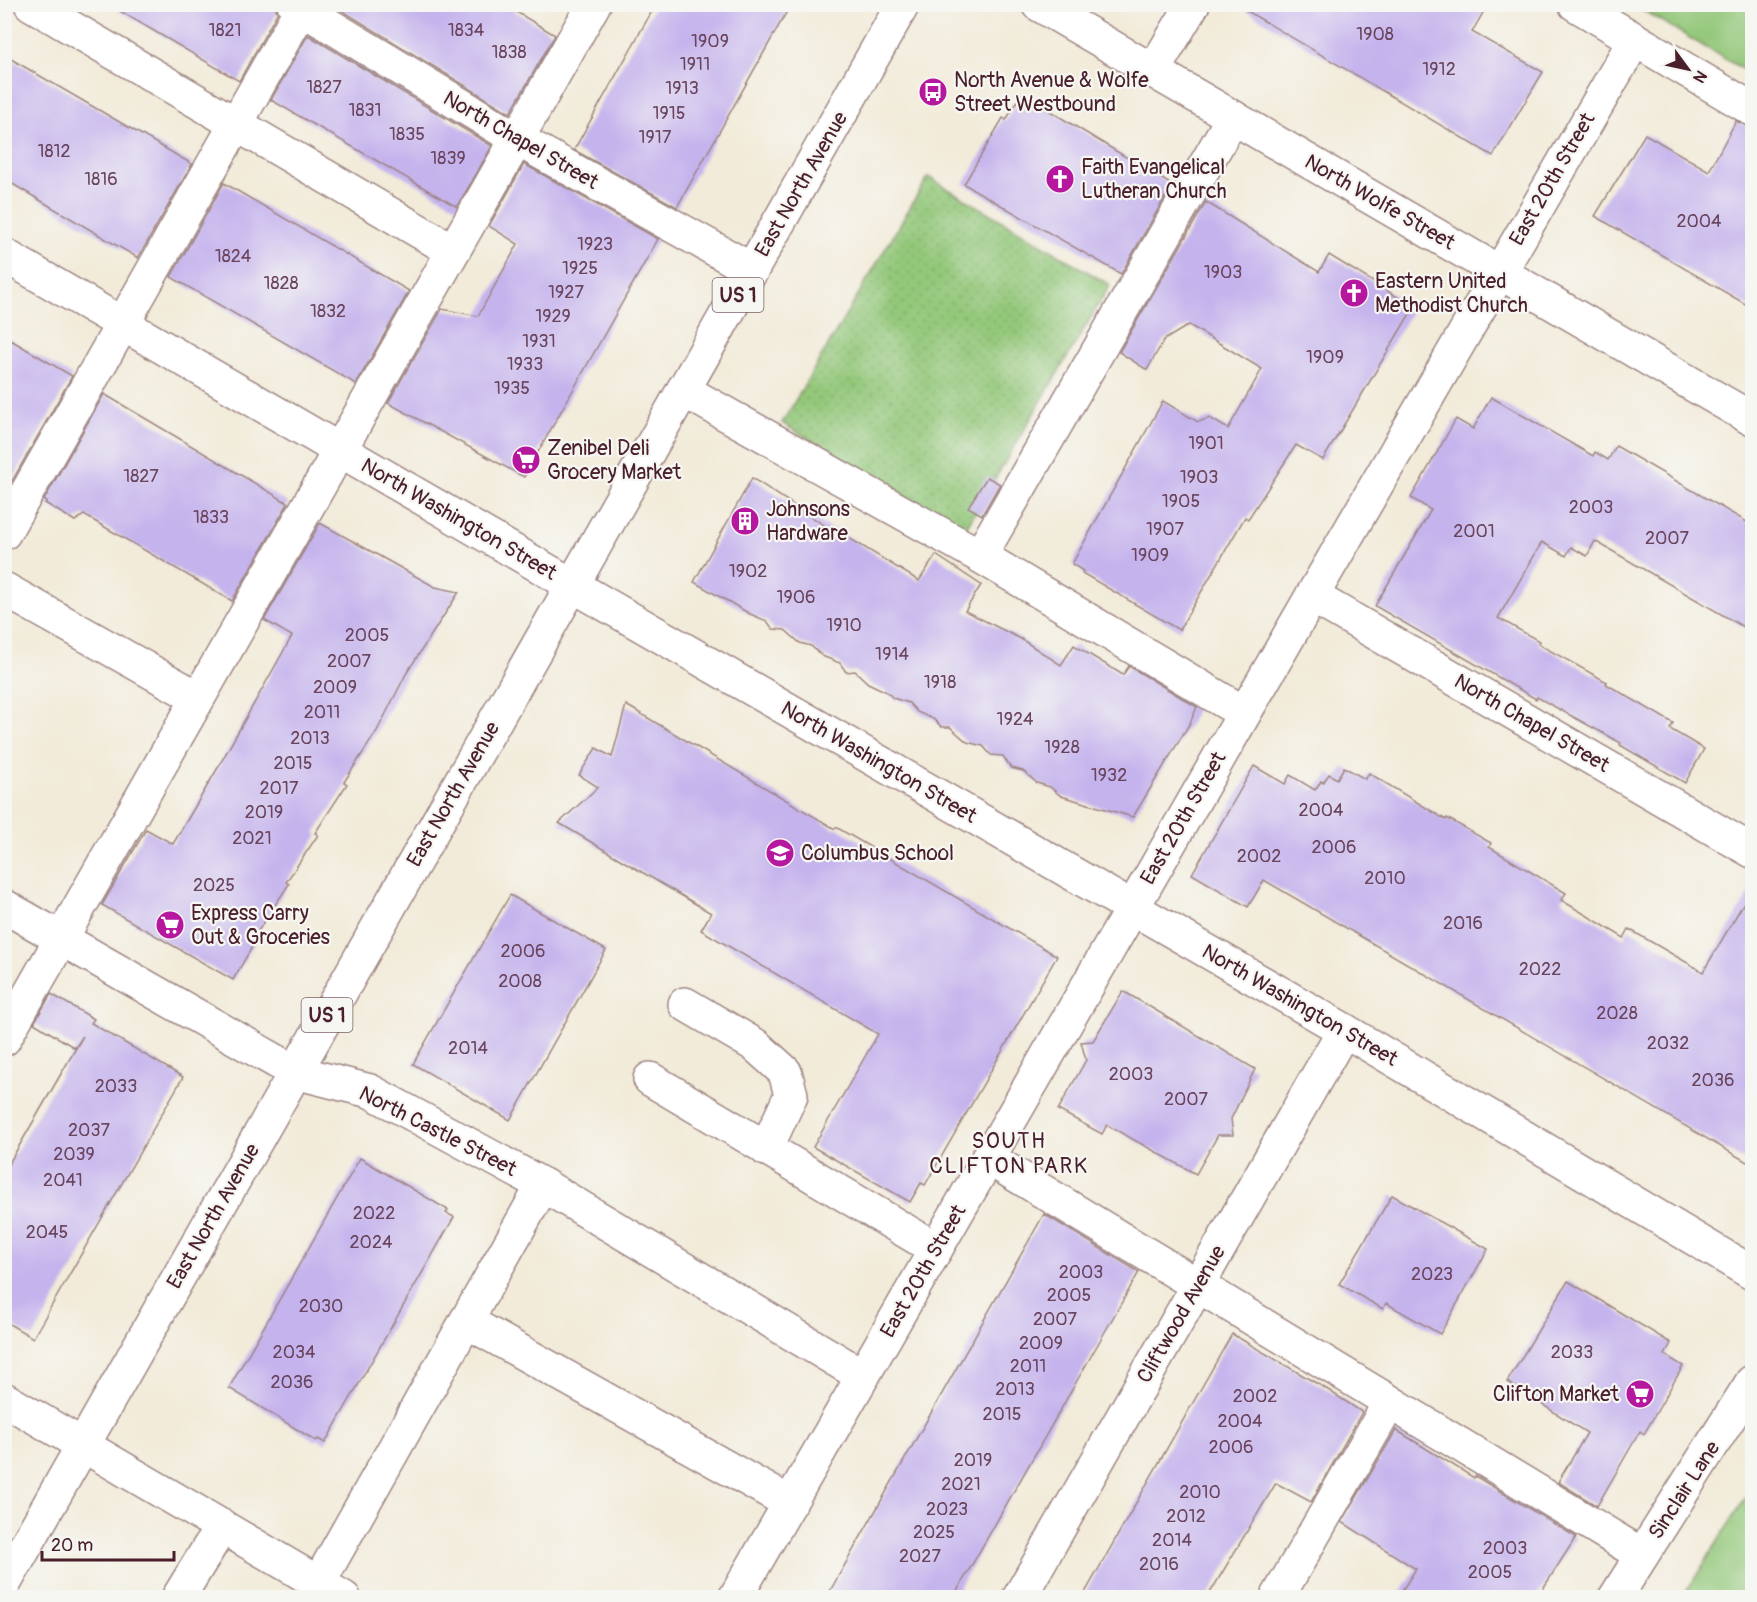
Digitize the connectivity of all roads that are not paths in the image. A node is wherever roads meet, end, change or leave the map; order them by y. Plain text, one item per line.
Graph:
1 (31, 4) edge
2 (903, 4) edge
3 (1038, 4) edge
4 (1193, 4) edge
5 (1575, 4) edge
6 (591, 5) edge
7 (300, 6) edge
8 (1634, 41) junction
9 (1153, 71) junction
10 (1752, 109) edge
11 (1233, 117) junction
12 (236, 125) junction
13 (517, 139) junction
14 (453, 251) junction
15 (4, 255) edge
16 (752, 270) junction
17 (1499, 271) junction
18 (123, 324) junction
19 (683, 390) junction
20 (1752, 419) edge
21 (339, 450) junction
22 (4, 533) edge
23 (980, 556) junction
24 (572, 585) junction
25 (4, 589) edge
26 (1312, 596) junction
27 (198, 698) junction
28 (1244, 713) junction
29 (1752, 851) edge
30 (4, 906) edge
31 (1132, 908) junction
32 (62, 938) junction
33 (685, 1004) dead end
34 (1344, 1030) junction
35 (4, 1039) edge
36 (295, 1072) junction
37 (650, 1079) dead end
38 (766, 1149) junction
39 (988, 1158) junction
40 (543, 1185) junction
41 (936, 1249) junction
42 (1752, 1273) edge
43 (1197, 1285) junction
44 (466, 1321) junction
45 (863, 1376) junction
46 (1752, 1383) edge
47 (4, 1400) edge
48 (1390, 1402) junction
49 (83, 1445) junction
50 (790, 1503) junction
51 (222, 1526) junction
52 (1642, 1555) junction
53 (4, 1584) edge
54 (331, 1590) edge
55 (178, 1598) edge
56 (735, 1598) edge
57 (1019, 1598) edge
58 (1277, 1598) edge
59 (1615, 1598) edge

1 - 12 main road
2 - 16 main road, East North Avenue / US 1
3 - 9 main road, North Wolfe Street
4 - 9 main road
5 - 8 main road
6 - 13 main road
7 - 12 main road
7 - 13 main road, North Chapel Street
8 - 10 main road
8 - 17 main road, East 20th Street
9 - 11 main road, North Wolfe Street
11 - 17 main road, North Wolfe Street
11 - 23 main road
12 - 14 main road
12 - 18 main road
13 - 14 main road
13 - 16 main road, North Chapel Street
14 - 21 main road
15 - 18 main road, North Washington Street
16 - 19 main road, East North Avenue / US 1
17 - 20 main road, North Wolfe Street
17 - 26 main road, East 20th Street
18 - 21 main road, North Washington Street
18 - 22 main road
19 - 23 main road
19 - 24 main road, East North Avenue / US 1
21 - 24 main road, North Washington Street
21 - 27 main road
23 - 28 main road
24 - 31 main road, North Washington Street
24 - 36 main road, East North Avenue / US 1
25 - 27 main road
26 - 28 main road, East 20th Street
26 - 29 main road, North Chapel Street
27 - 32 main road
28 - 31 main road, East 20th Street
30 - 32 main road, North Castle Street
31 - 34 main road, North Washington Street
31 - 39 main road, East 20th Street
32 - 35 main road
32 - 36 main road, North Castle Street
33 - 38 main road
34 - 42 main road, North Washington Street
34 - 43 main road, Cliftwood Avenue
36 - 40 main road, North Castle Street
36 - 49 main road, East North Avenue / US 1
37 - 38 main road
38 - 41 main road
39 - 41 main road, East 20th Street
39 - 43 main road
40 - 44 main road
40 - 45 main road, North Castle Street
41 - 45 main road, East 20th Street
43 - 48 main road
43 - 57 main road, Cliftwood Avenue
44 - 50 main road
44 - 54 main road
45 - 50 main road, East 20th Street
46 - 52 main road, Sinclair Lane
47 - 49 main road
48 - 52 main road
48 - 58 main road
49 - 51 main road
49 - 53 main road, East North Avenue / US 1
50 - 56 main road, East 20th Street
51 - 54 main road
51 - 55 main road
52 - 59 main road, Sinclair Lane

